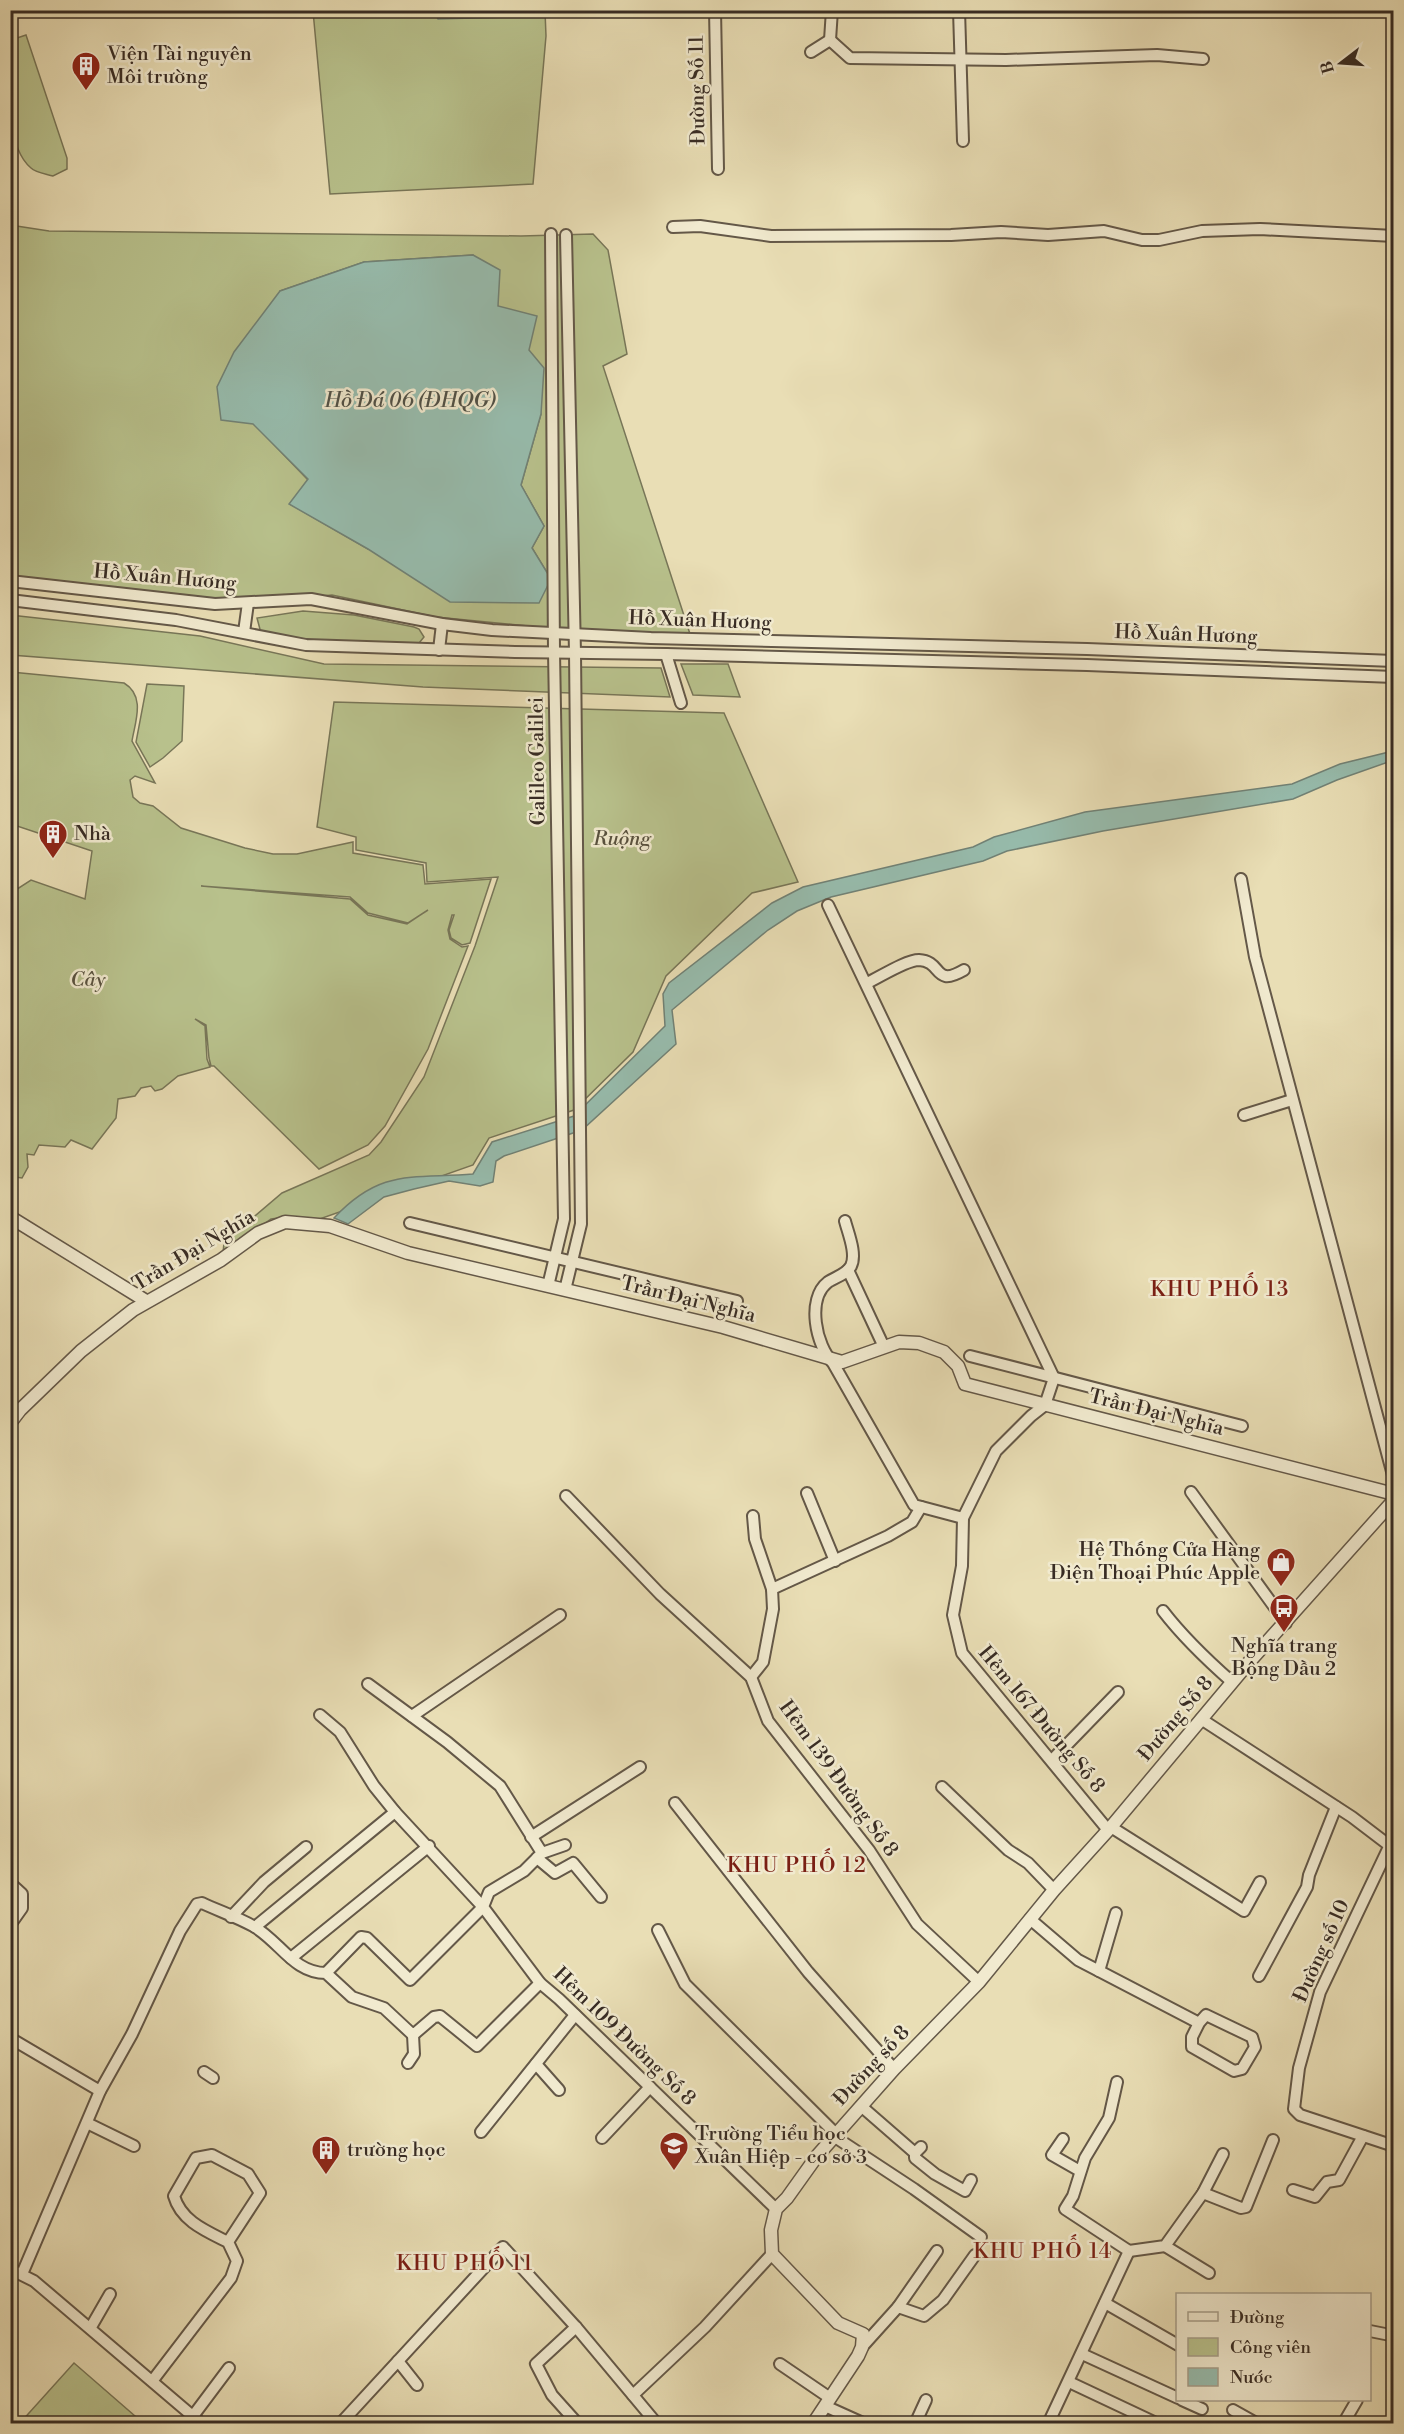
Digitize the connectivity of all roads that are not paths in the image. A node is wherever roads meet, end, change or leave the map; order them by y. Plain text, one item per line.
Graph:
1 (715, 10) edge
2 (832, 10) edge
3 (959, 10) edge
4 (830, 40) junction
5 (811, 52) dead end
6 (1203, 59) dead end
7 (961, 60) junction
8 (963, 141) dead end
9 (718, 169) dead end
10 (673, 228) dead end
11 (551, 234) dead end
12 (566, 235) dead end
13 (1394, 237) edge
14 (10, 581) edge
15 (10, 600) edge
16 (248, 603) junction
17 (442, 624) junction
18 (244, 632) junction
19 (553, 633) junction
20 (575, 634) junction
21 (1087, 649) junction
22 (439, 650) junction
23 (554, 652) junction
24 (575, 653) junction
25 (666, 654) junction
26 (1394, 661) edge
27 (1087, 665) junction
28 (1394, 677) edge
29 (681, 703) dead end
30 (1241, 879) dead end
31 (828, 905) dead end
32 (964, 970) dead end
33 (867, 984) junction
34 (1292, 1100) junction
35 (1244, 1115) dead end
36 (563, 1205) junction
37 (580, 1206) junction
38 (10, 1217) edge
39 (845, 1221) dead end
40 (410, 1223) dead end
41 (555, 1257) junction
42 (571, 1261) junction
43 (848, 1270) junction
44 (548, 1286) junction
45 (565, 1290) junction
46 (146, 1300) junction
47 (737, 1301) dead end
48 (884, 1347) junction
49 (970, 1356) dead end
50 (827, 1357) junction
51 (1054, 1378) junction
52 (1045, 1405) junction
53 (10, 1423) edge
54 (1242, 1426) dead end
55 (1394, 1479) edge
56 (1191, 1492) dead end
57 (807, 1493) dead end
58 (1394, 1494) edge
59 (566, 1496) dead end
60 (1394, 1500) edge
61 (921, 1507) junction
62 (753, 1516) dead end
63 (963, 1518) junction
64 (835, 1561) junction
65 (772, 1589) junction
66 (1162, 1611) dead end
67 (560, 1615) dead end
68 (1286, 1623) junction
69 (752, 1677) junction
70 (1232, 1682) junction
71 (368, 1684) dead end
72 (1118, 1692) dead end
73 (320, 1715) dead end
74 (412, 1716) junction
75 (1201, 1719) junction
76 (1052, 1760) junction
77 (640, 1767) dead end
78 (942, 1786) dead end
79 (675, 1803) dead end
80 (1336, 1807) junction
81 (395, 1812) junction
82 (1109, 1828) junction
83 (531, 1837) junction
84 (565, 1845) dead end
85 (429, 1846) junction
86 (306, 1847) dead end
87 (1391, 1848) edge
88 (539, 1856) junction
89 (1260, 1882) dead end
90 (10, 1883) edge
91 (1054, 1890) junction
92 (601, 1897) dead end
93 (483, 1907) junction
94 (1116, 1913) dead end
95 (231, 1917) junction
96 (1030, 1919) junction
97 (10, 1925) edge
98 (255, 1927) junction
99 (658, 1930) dead end
100 (291, 1958) junction
101 (1100, 1971) junction
102 (326, 1973) junction
103 (1259, 1976) dead end
104 (979, 1982) junction
105 (540, 1983) junction
106 (575, 2015) junction
107 (1199, 2022) junction
108 (413, 2035) junction
109 (10, 2038) edge
110 (408, 2063) dead end
111 (536, 2064) junction
112 (894, 2069) junction
113 (1117, 2082) dead end
114 (650, 2087) junction
115 (558, 2090) dead end
116 (100, 2091) junction
117 (861, 2106) junction
118 (87, 2123) junction
119 (481, 2132) dead end
120 (835, 2135) junction
121 (1363, 2136) junction
122 (602, 2138) dead end
123 (1063, 2139) dead end
124 (1273, 2140) dead end
125 (134, 2146) dead end
126 (1394, 2146) edge
127 (1223, 2154) dead end
128 (1080, 2171) junction
129 (971, 2180) dead end
130 (1293, 2190) dead end
131 (1203, 2193) junction
132 (776, 2209) junction
133 (981, 2237) dead end
134 (228, 2242) junction
135 (1165, 2246) junction
136 (937, 2251) dead end
137 (1129, 2251) junction
138 (772, 2254) junction
139 (975, 2255) dead end
140 (10, 2269) edge
141 (1209, 2273) dead end
142 (22, 2274) junction
143 (110, 2294) dead end
144 (1105, 2303) junction
145 (898, 2307) junction
146 (91, 2327) junction
147 (576, 2327) junction
148 (1371, 2331) edge
149 (1392, 2333) edge
150 (1176, 2343) edge
151 (862, 2347) junction
152 (1082, 2354) junction
153 (398, 2361) junction
154 (780, 2364) dead end
155 (229, 2368) dead end
156 (153, 2380) junction
157 (1069, 2382) junction
158 (417, 2385) dead end
159 (633, 2395) junction
160 (1176, 2397) edge
161 (926, 2400) dead end
162 (1184, 2401) edge
163 (1356, 2401) edge
164 (827, 2402) junction
165 (1202, 2409) dead end
166 (1233, 2410) dead end
167 (194, 2416) junction
168 (1156, 2423) edge
169 (202, 2424) edge
170 (340, 2424) edge
171 (578, 2424) edge
172 (657, 2424) edge
173 (813, 2424) edge
174 (865, 2424) edge
175 (915, 2424) edge
176 (1048, 2424) edge
177 (1258, 2424) edge
178 (1343, 2424) edge

1 - 9 street, Đường Số 11
2 - 4 street
3 - 7 street
4 - 5 street
4 - 7 street
6 - 7 street
7 - 8 street
10 - 13 street
11 - 19 street, Galileo Galilei
12 - 20 street, Galileo Galilei
14 - 16 street, Hồ Xuân Hương
15 - 18 street, Hồ Xuân Hương
16 - 17 street, Hồ Xuân Hương
16 - 18 street
17 - 19 street, Hồ Xuân Hương
17 - 22 street
18 - 22 street, Hồ Xuân Hương
19 - 20 street, Hồ Xuân Hương
19 - 23 street, Galileo Galilei
20 - 21 street, Hồ Xuân Hương
20 - 24 street, Galileo Galilei
21 - 26 street, Hồ Xuân Hương
21 - 27 street
22 - 23 street, Hồ Xuân Hương
23 - 24 street, Hồ Xuân Hương
23 - 36 street, Galileo Galilei
24 - 25 street, Hồ Xuân Hương
24 - 37 street, Galileo Galilei
25 - 27 street, Hồ Xuân Hương
25 - 29 street
27 - 28 street, Hồ Xuân Hương
30 - 34 street
31 - 33 street
32 - 33 street
33 - 51 street
34 - 35 street
34 - 55 street
36 - 37 street
36 - 41 street, Galileo Galilei
37 - 42 street, Galileo Galilei
38 - 46 street
39 - 43 street
40 - 41 street
41 - 42 street
41 - 44 street, Galileo Galilei
42 - 45 street, Galileo Galilei
42 - 47 street
43 - 48 street
43 - 50 street
44 - 45 street, Trần Đại Nghĩa
44 - 46 street, Trần Đại Nghĩa
45 - 50 street, Trần Đại Nghĩa
46 - 53 street, Trần Đại Nghĩa
48 - 50 street, Trần Đại Nghĩa
48 - 52 street, Trần Đại Nghĩa
49 - 51 street
50 - 61 street
51 - 52 street
51 - 54 street
52 - 58 street, Trần Đại Nghĩa
52 - 63 street, Hẻm 167 Đường Số 8
56 - 68 street
57 - 64 street
59 - 69 street, Hẻm 139 Đường Số 8
60 - 68 street, Đường Số 8
61 - 63 street
61 - 64 street
62 - 65 street
63 - 76 street, Hẻm 167 Đường Số 8
64 - 65 street
65 - 69 street
66 - 70 street
67 - 74 street
68 - 70 street, Đường Số 8
69 - 104 street, Hẻm 139 Đường Số 8
70 - 75 street, Đường Số 8
71 - 74 street
72 - 76 street
73 - 81 street, Hẻm 109 Đường Số 8
74 - 83 street
75 - 80 street
75 - 82 street, Đường Số 8
76 - 82 street, Hẻm 167 Đường Số 8
77 - 83 street
78 - 91 street
79 - 112 street
80 - 87 street
80 - 103 street
81 - 85 street, Hẻm 109 Đường Số 8
81 - 98 street
82 - 89 street, Hẻm 167 Đường Số 8
82 - 91 street, Đường số 8
83 - 88 street
84 - 88 street
85 - 93 street, Hẻm 109 Đường Số 8
85 - 100 street
86 - 95 street
87 - 121 street, Đường số 10
88 - 92 street
88 - 93 street
90 - 97 street
91 - 96 street, Đường số 8
93 - 102 street
93 - 105 street, Hẻm 109 Đường Số 8
94 - 101 street
95 - 98 street
95 - 116 street
96 - 101 street
96 - 104 street, Đường số 8
98 - 100 street
99 - 120 street
100 - 102 street
101 - 107 street
102 - 108 street
104 - 112 street, Đường số 8
105 - 106 street, Hẻm 109 Đường Số 8
105 - 108 street
106 - 111 street
106 - 114 street, Hẻm 109 Đường Số 8
107 - 107 street
108 - 110 street
109 - 116 street
111 - 115 street
111 - 119 street
112 - 117 street, Đường số 8
113 - 128 street
114 - 122 street
114 - 132 street, Hẻm 109 Đường Số 8
116 - 118 street
117 - 120 street, Đường số 8
117 - 129 street
118 - 125 street
118 - 142 street
120 - 132 street, Đường số 8
120 - 133 street
121 - 126 street, Đường số 10
121 - 130 street
123 - 128 street
124 - 131 street
127 - 131 street
128 - 137 street
131 - 135 street
132 - 138 street
134 - 134 street
134 - 156 street
135 - 137 street
135 - 141 street
136 - 145 street
137 - 144 street
138 - 151 street
138 - 159 street
139 - 145 street
140 - 142 street
142 - 146 street
143 - 146 street
144 - 150 street
144 - 152 street
145 - 151 street
146 - 156 street
147 - 153 street
147 - 159 street
147 - 171 street
148 - 149 street
151 - 164 street
152 - 157 street
152 - 160 street
153 - 158 street
153 - 170 street
154 - 164 street
155 - 167 street
156 - 167 street
157 - 168 street
157 - 176 street
159 - 172 street
161 - 175 street
162 - 165 street
163 - 178 street
164 - 173 street
164 - 174 street
166 - 177 street
167 - 169 street

